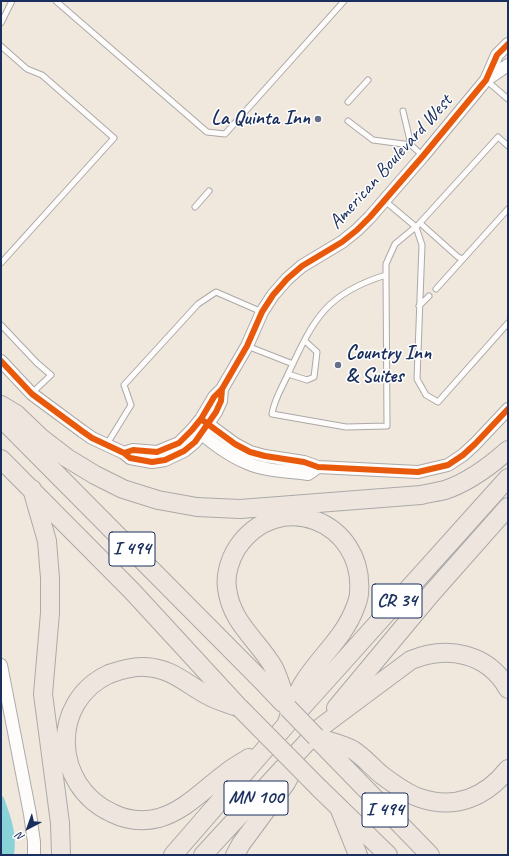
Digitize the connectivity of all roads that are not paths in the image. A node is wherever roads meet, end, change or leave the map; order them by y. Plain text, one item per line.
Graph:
1 (12, 1) edge
2 (56, 1) edge
3 (344, 1) edge
4 (1, 23) edge
5 (508, 44) edge
6 (1, 46) edge
7 (508, 65) edge
8 (368, 80) dead end
9 (486, 80) junction
10 (508, 99) edge
11 (348, 102) dead end
12 (403, 111) dead end
13 (348, 121) dead end
14 (411, 145) junction
15 (508, 146) edge
16 (423, 156) junction
17 (209, 192) dead end
18 (384, 200) junction
19 (195, 207) dead end
20 (508, 209) edge
21 (420, 223) junction
22 (416, 227) junction
23 (463, 259) junction
24 (1, 263) edge
25 (386, 275) junction
26 (436, 289) dead end
27 (429, 296) dead end
28 (420, 306) junction
29 (262, 312) junction
30 (508, 323) edge
31 (1, 325) edge
32 (305, 341) junction
33 (247, 346) junction
34 (1, 361) edge
35 (293, 364) junction
36 (288, 374) junction
37 (32, 394) junction
38 (1, 405) edge
39 (508, 409) edge
40 (1, 418) edge
41 (201, 426) junction
42 (107, 444) junction
43 (508, 450) edge
44 (1, 459) edge
45 (508, 478) edge
46 (32, 489) junction
47 (508, 507) edge
48 (1, 665) edge
49 (268, 675) junction
50 (2, 680) edge
51 (508, 689) edge
52 (240, 708) junction
53 (287, 716) junction
54 (315, 735) junction
55 (270, 744) junction
56 (508, 769) edge
57 (338, 806) junction
58 (34, 855) edge
59 (61, 855) edge
60 (173, 855) edge
61 (203, 855) edge
62 (235, 855) edge
63 (358, 855) edge
64 (388, 855) edge
65 (430, 855) edge

1 - 4 lane
2 - 3 lane
5 - 9 street, American Boulevard West
6 - 24 lane
7 - 9 street, American Boulevard West
8 - 11 lane
9 - 10 lane
9 - 16 street, American Boulevard West
12 - 14 lane
13 - 14 lane
14 - 16 lane
15 - 21 lane
16 - 18 street, American Boulevard West
17 - 19 lane
18 - 22 lane
18 - 29 street, American Boulevard West
20 - 23 lane
21 - 22 lane
21 - 23 lane
22 - 25 lane
22 - 28 lane
23 - 26 lane
25 - 32 lane
25 - 36 lane
27 - 28 lane
28 - 30 lane
29 - 33 street, American Boulevard West
29 - 42 lane
31 - 37 lane
32 - 35 lane
32 - 36 lane
33 - 35 lane
33 - 41 street, American Boulevard West
34 - 37 street, American Boulevard West
35 - 36 lane
37 - 42 street, American Boulevard West
38 - 43 highway
39 - 41 street
40 - 49 highway, I 494
41 - 42 street, American Boulevard West
44 - 46 highway, I 494
45 - 53 highway, CR 34
46 - 52 highway, I 494
46 - 59 highway
47 - 54 highway, CR 34
48 - 50 street
49 - 53 highway
49 - 53 highway
50 - 58 street
51 - 54 highway
52 - 55 highway
52 - 57 highway, I 494, bridge
53 - 54 highway, I 494, bridge
53 - 55 highway, CR 34
54 - 56 highway
54 - 61 highway, MN 100
54 - 62 highway
54 - 65 highway, I 494
55 - 60 highway, MN 100
57 - 63 highway
57 - 64 highway, I 494

